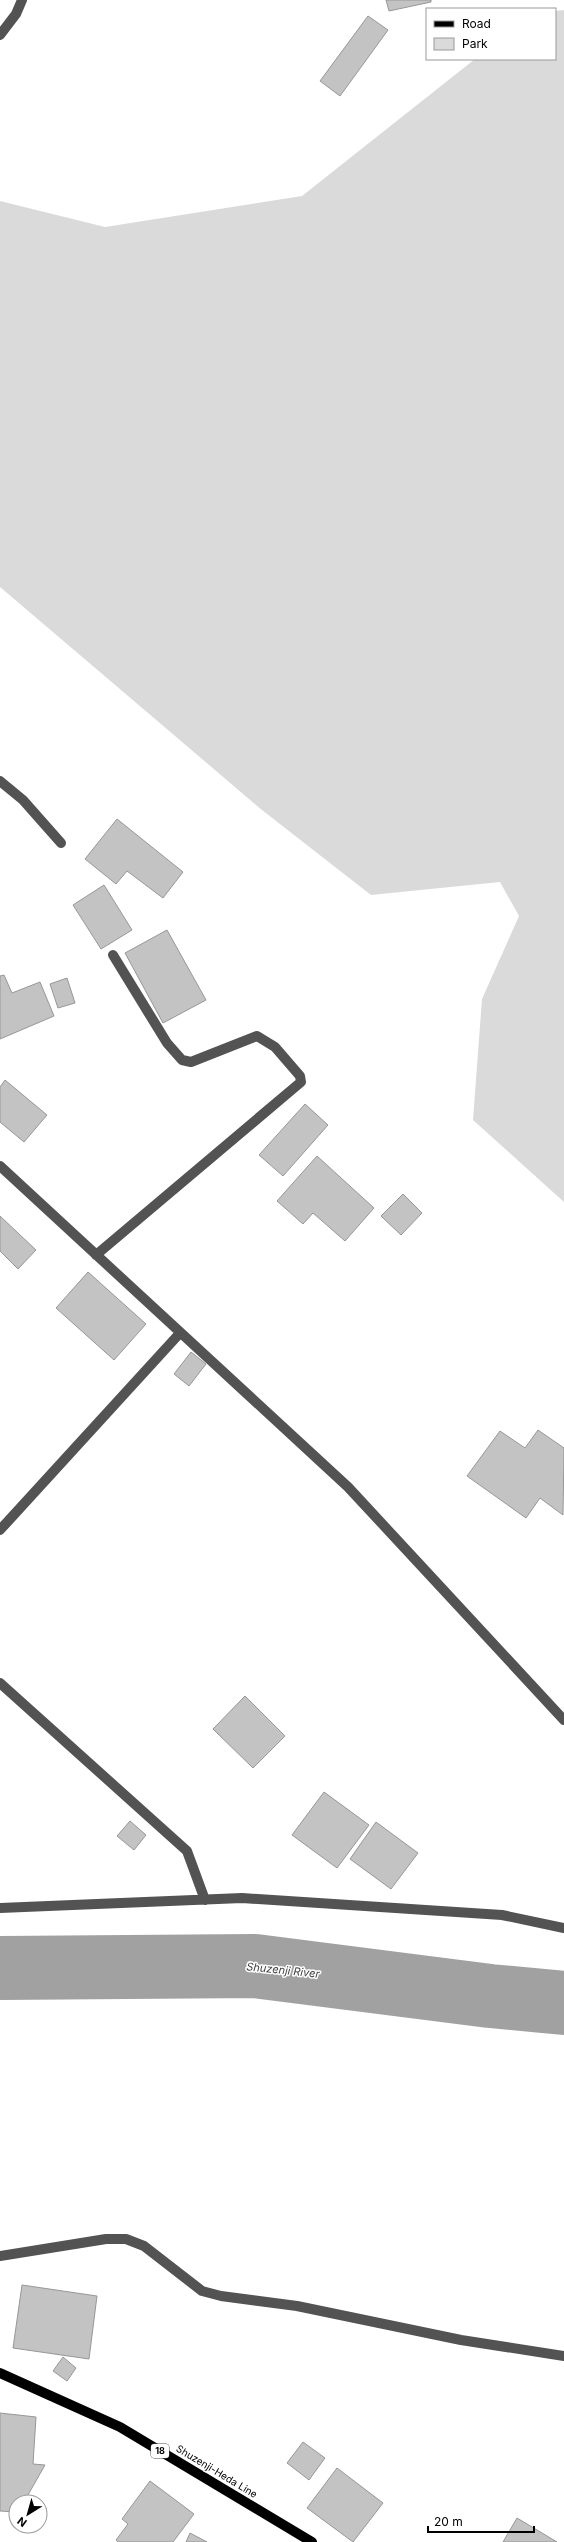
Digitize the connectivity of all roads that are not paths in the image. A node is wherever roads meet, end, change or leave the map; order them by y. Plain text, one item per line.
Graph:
1 (22, 0) edge
2 (0, 35) edge
3 (0, 781) edge
4 (61, 843) dead end
5 (113, 955) dead end
6 (0, 1166) edge
7 (96, 1255) junction
8 (180, 1333) junction
9 (0, 1530) edge
10 (0, 1683) edge
11 (564, 1720) edge
12 (205, 1900) junction
13 (0, 1908) edge
14 (564, 1928) edge
15 (0, 2256) edge
16 (564, 2356) edge
17 (0, 2373) edge
18 (312, 2542) edge

1 - 2 street
3 - 4 street
5 - 7 street
6 - 7 street
7 - 8 street
8 - 9 street
8 - 11 street
10 - 12 street
12 - 13 street
12 - 14 street
15 - 16 street
17 - 18 main road, Shuzenji-Heda Line / 18

